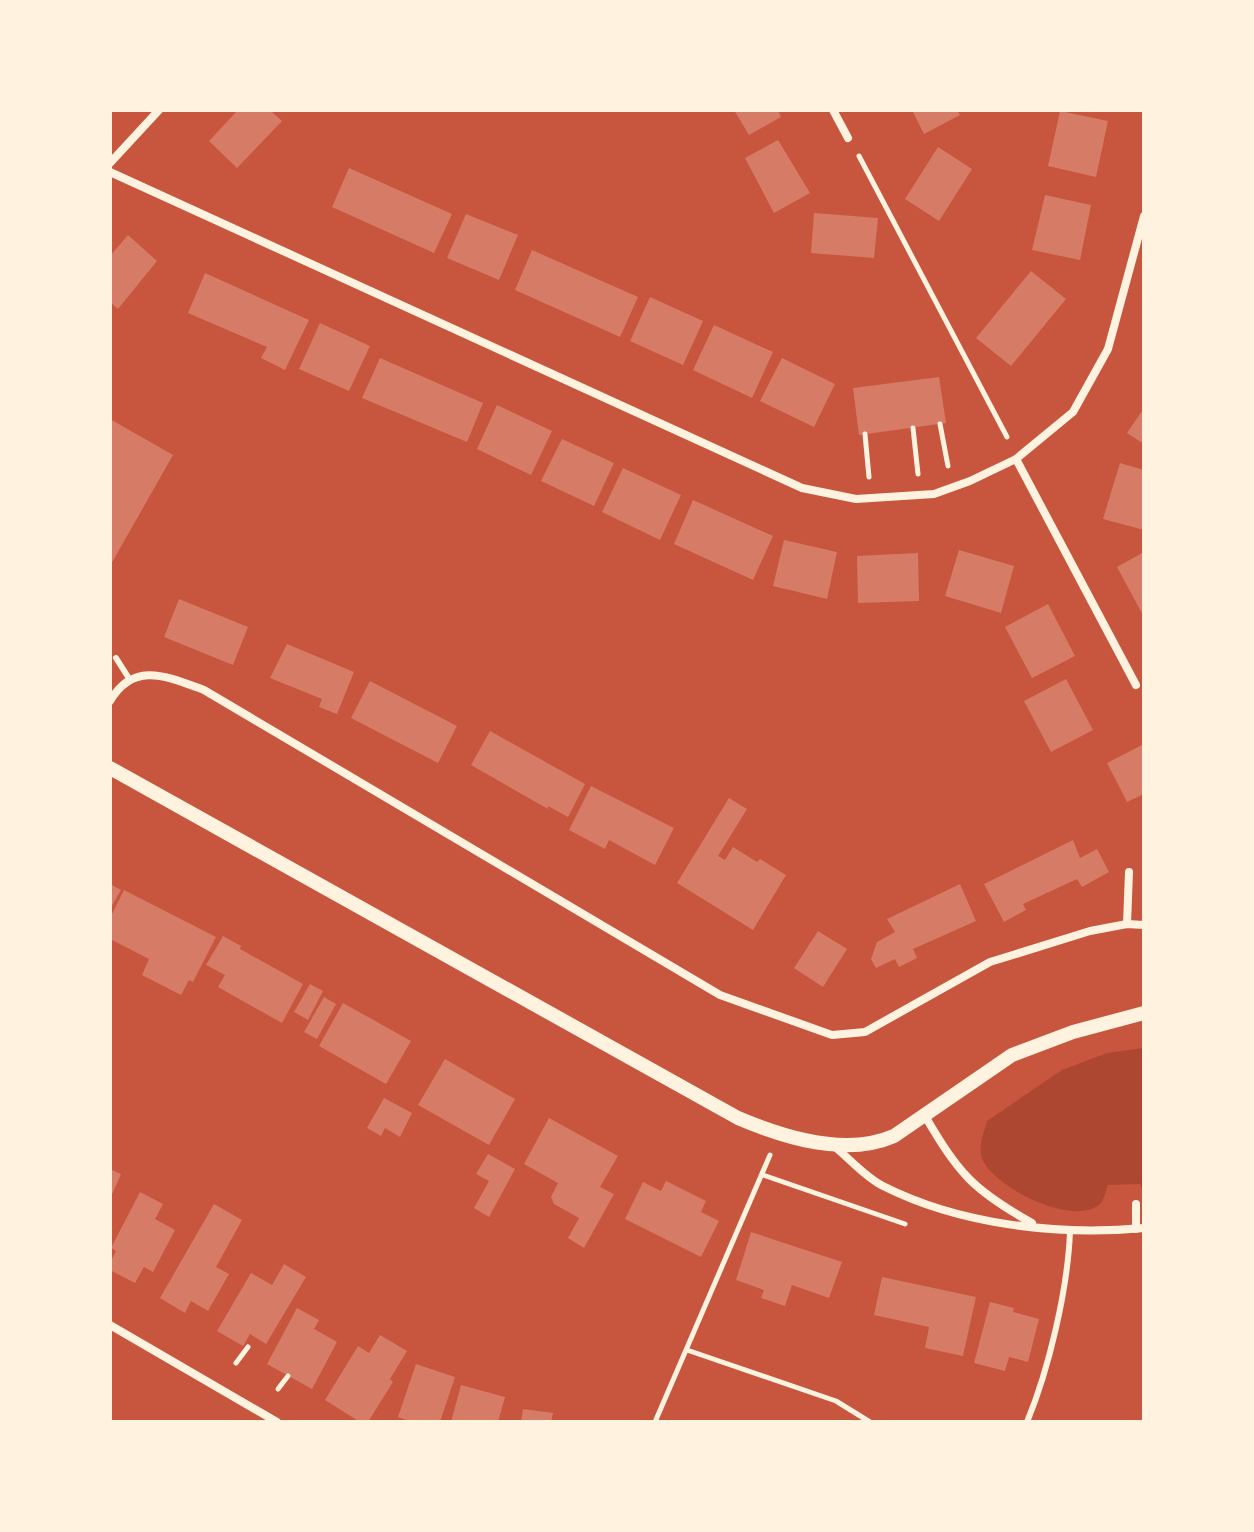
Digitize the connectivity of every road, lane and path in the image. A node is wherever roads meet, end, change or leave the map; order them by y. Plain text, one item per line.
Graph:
1 (159, 110) edge
2 (833, 110) edge
3 (848, 138) joint
4 (110, 163) edge
5 (110, 172) edge
6 (1144, 216) edge
7 (940, 424) dead end
8 (913, 428) dead end
9 (865, 434) dead end
10 (1008, 440) dead end
11 (1016, 459) junction
12 (948, 469) dead end
13 (918, 475) dead end
14 (869, 479) dead end
15 (116, 658) dead end
16 (130, 680) junction
17 (1136, 685) dead end
18 (110, 701) edge
19 (110, 768) edge
20 (1129, 872) dead end
21 (1127, 924) junction
22 (1144, 925) edge
23 (1144, 1013) edge
24 (925, 1116) junction
25 (831, 1144) junction
26 (1136, 1204) dead end
27 (917, 1227) dead end
28 (1037, 1227) junction
29 (1140, 1228) edge
30 (1070, 1231) junction
31 (110, 1325) edge
32 (248, 1347) dead end
33 (687, 1350) junction
34 (236, 1363) dead end
35 (288, 1376) dead end
36 (278, 1389) dead end
37 (277, 1422) edge
38 (655, 1422) edge
39 (870, 1422) edge
40 (1027, 1422) edge

1 - 4 street
2 - 3 street
3 - 10 path
5 - 11 street
6 - 11 street
7 - 12 path
8 - 13 path
9 - 14 path
11 - 17 street
15 - 16 lane
16 - 18 street
16 - 21 street
19 - 25 street
20 - 21 street
21 - 22 street
23 - 24 street
24 - 25 street
24 - 28 street
25 - 28 street
26 - 29 street
27 - 33 path
28 - 30 street
29 - 30 street
30 - 40 lane
31 - 37 street
32 - 34 path
33 - 38 path
33 - 39 path
35 - 36 path

